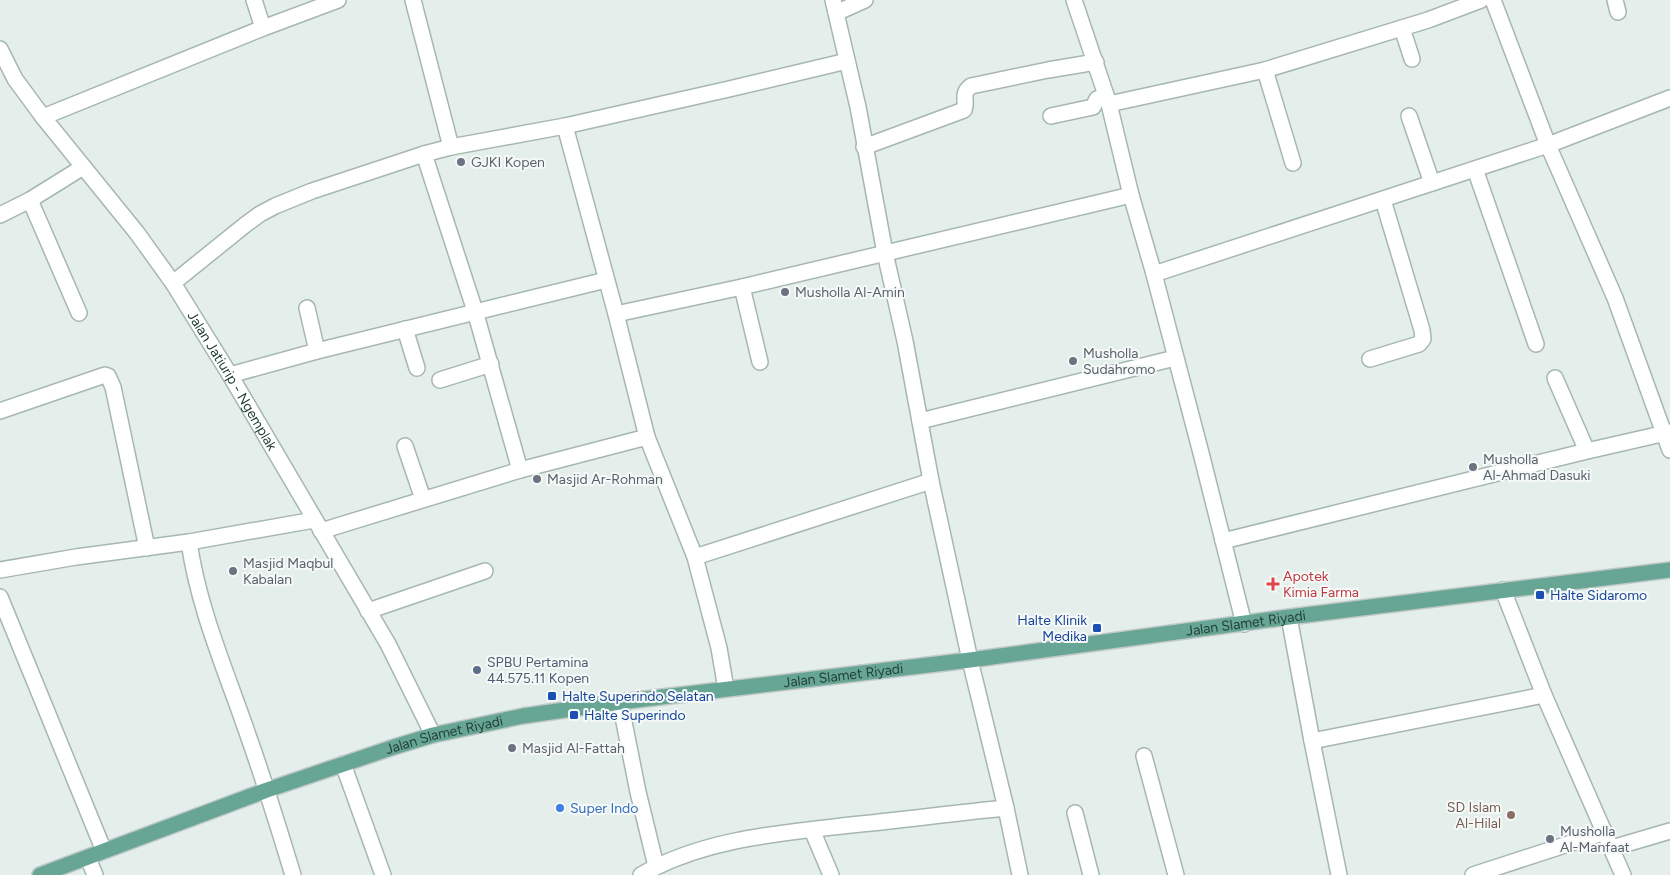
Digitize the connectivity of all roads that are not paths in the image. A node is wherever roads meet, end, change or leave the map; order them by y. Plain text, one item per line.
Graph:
1 (254, 0) edge
2 (338, 0) edge
3 (413, 0) edge
4 (865, 0) edge
5 (1074, 0) edge
6 (1481, 0) edge
7 (1493, 0) edge
8 (835, 6) edge
9 (263, 28) junction
10 (1402, 28) junction
11 (0, 49) edge
12 (1412, 59) dead end
13 (847, 61) junction
14 (1096, 62) junction
15 (1265, 70) junction
16 (1670, 98) edge
17 (1108, 99) junction
18 (1051, 116) dead end
19 (1408, 116) dead end
20 (43, 117) junction
21 (565, 126) junction
22 (1548, 144) junction
23 (451, 147) junction
24 (864, 147) junction
25 (424, 154) junction
26 (1292, 164) dead end
27 (83, 167) junction
28 (1475, 169) junction
29 (1432, 183) junction
30 (1132, 196) junction
31 (30, 200) junction
32 (1383, 200) junction
33 (0, 214) edge
34 (885, 254) junction
35 (1154, 274) junction
36 (606, 280) junction
37 (173, 283) junction
38 (742, 287) junction
39 (307, 308) dead end
40 (475, 311) junction
41 (79, 312) dead end
42 (616, 314) junction
43 (405, 329) junction
44 (1536, 344) dead end
45 (317, 351) junction
46 (1175, 358) junction
47 (1370, 360) dead end
48 (760, 362) dead end
49 (491, 364) junction
50 (416, 368) dead end
51 (230, 375) junction
52 (1555, 378) dead end
53 (440, 380) dead end
54 (0, 411) edge
55 (920, 421) junction
56 (1668, 433) edge
57 (647, 437) junction
58 (405, 446) dead end
59 (1670, 450) edge
60 (1587, 451) junction
61 (520, 470) junction
62 (931, 481) junction
63 (423, 499) junction
64 (318, 526) junction
65 (1223, 541) junction
66 (189, 542) junction
67 (147, 548) junction
68 (695, 557) junction
69 (0, 570) edge
70 (1670, 570) edge
71 (485, 571) dead end
72 (1503, 590) junction
73 (0, 597) edge
74 (368, 612) junction
75 (1289, 617) junction
76 (1244, 624) junction
77 (970, 660) junction
78 (726, 689) junction
79 (1544, 695) junction
80 (620, 702) junction
81 (433, 735) junction
82 (1312, 741) junction
83 (1144, 756) dead end
84 (343, 764) junction
85 (267, 790) junction
86 (1006, 808) junction
87 (1075, 813) dead end
88 (812, 830) junction
89 (1670, 831) edge
90 (1605, 832) junction
91 (1612, 848) junction
92 (104, 851) junction
93 (88, 858) junction
94 (656, 866) junction
95 (40, 875) edge
96 (95, 875) edge
97 (293, 875) edge
98 (383, 875) edge
99 (640, 875) edge
100 (831, 875) edge
101 (1020, 875) edge
102 (1090, 875) edge
103 (1176, 875) edge
104 (1339, 875) edge
105 (1473, 875) edge
106 (1623, 875) edge

1 - 9 street
2 - 9 street
3 - 23 street
4 - 8 street
5 - 14 street
6 - 10 street
7 - 22 street
8 - 13 street
9 - 20 street
10 - 12 street
10 - 15 street
11 - 20 street, Jalan Jatiurip - Ngemplak
13 - 21 street
13 - 24 street
14 - 17 street
14 - 24 street
15 - 17 street
15 - 26 street
16 - 22 street
17 - 18 street
17 - 30 street
19 - 29 street
20 - 27 street, Jalan Jatiurip - Ngemplak
21 - 23 street
21 - 36 street
22 - 28 street
22 - 56 street
23 - 25 street
24 - 34 street
25 - 37 street
25 - 40 street
27 - 31 street
27 - 37 street, Jalan Jatiurip - Ngemplak
28 - 29 street
28 - 44 street
29 - 32 street
30 - 34 street
30 - 35 street
31 - 33 street
31 - 41 street
32 - 35 street
32 - 47 street
34 - 38 street
34 - 55 street
35 - 46 street
36 - 40 street
36 - 42 street
37 - 51 street, Jalan Jatiurip - Ngemplak
38 - 42 street
38 - 48 street
39 - 45 street
40 - 43 street
40 - 49 street
42 - 57 street
43 - 45 street
43 - 50 street
45 - 51 street
46 - 55 street
46 - 65 street
49 - 53 street
49 - 61 street
51 - 64 street, Jalan Jatiurip - Ngemplak
52 - 60 street
54 - 67 street
55 - 62 street
56 - 59 street
56 - 60 street
57 - 61 street
57 - 68 street
58 - 63 street
60 - 65 street
61 - 63 street
62 - 68 street
62 - 77 street
63 - 64 street
64 - 66 street
64 - 74 street, Jalan Jatiurip - Ngemplak
65 - 76 street
66 - 67 street
66 - 85 street
67 - 69 street
68 - 78 street
70 - 72 main road, Jalan Slamet Riyadi
71 - 74 street
72 - 75 main road, Jalan Slamet Riyadi
72 - 79 street
73 - 92 street
74 - 81 street, Jalan Jatiurip - Ngemplak
75 - 76 main road, Jalan Slamet Riyadi
75 - 82 street
76 - 77 main road, Jalan Slamet Riyadi
77 - 78 main road, Jalan Slamet Riyadi
77 - 86 street
78 - 80 main road, Jalan Slamet Riyadi
79 - 82 street
79 - 90 street
80 - 81 main road, Jalan Slamet Riyadi
80 - 94 street
81 - 84 main road, Jalan Slamet Riyadi
82 - 104 street
83 - 103 street
84 - 85 main road, Jalan Slamet Riyadi
84 - 98 street
85 - 92 main road, Jalan Slamet Riyadi
85 - 97 street
86 - 88 street
86 - 101 street
87 - 102 street
88 - 94 street
88 - 100 street
89 - 91 street
90 - 91 street
90 - 105 street
91 - 106 street
92 - 93 main road, Jalan Slamet Riyadi
93 - 95 main road, Jalan Slamet Riyadi
93 - 96 street
94 - 99 street

